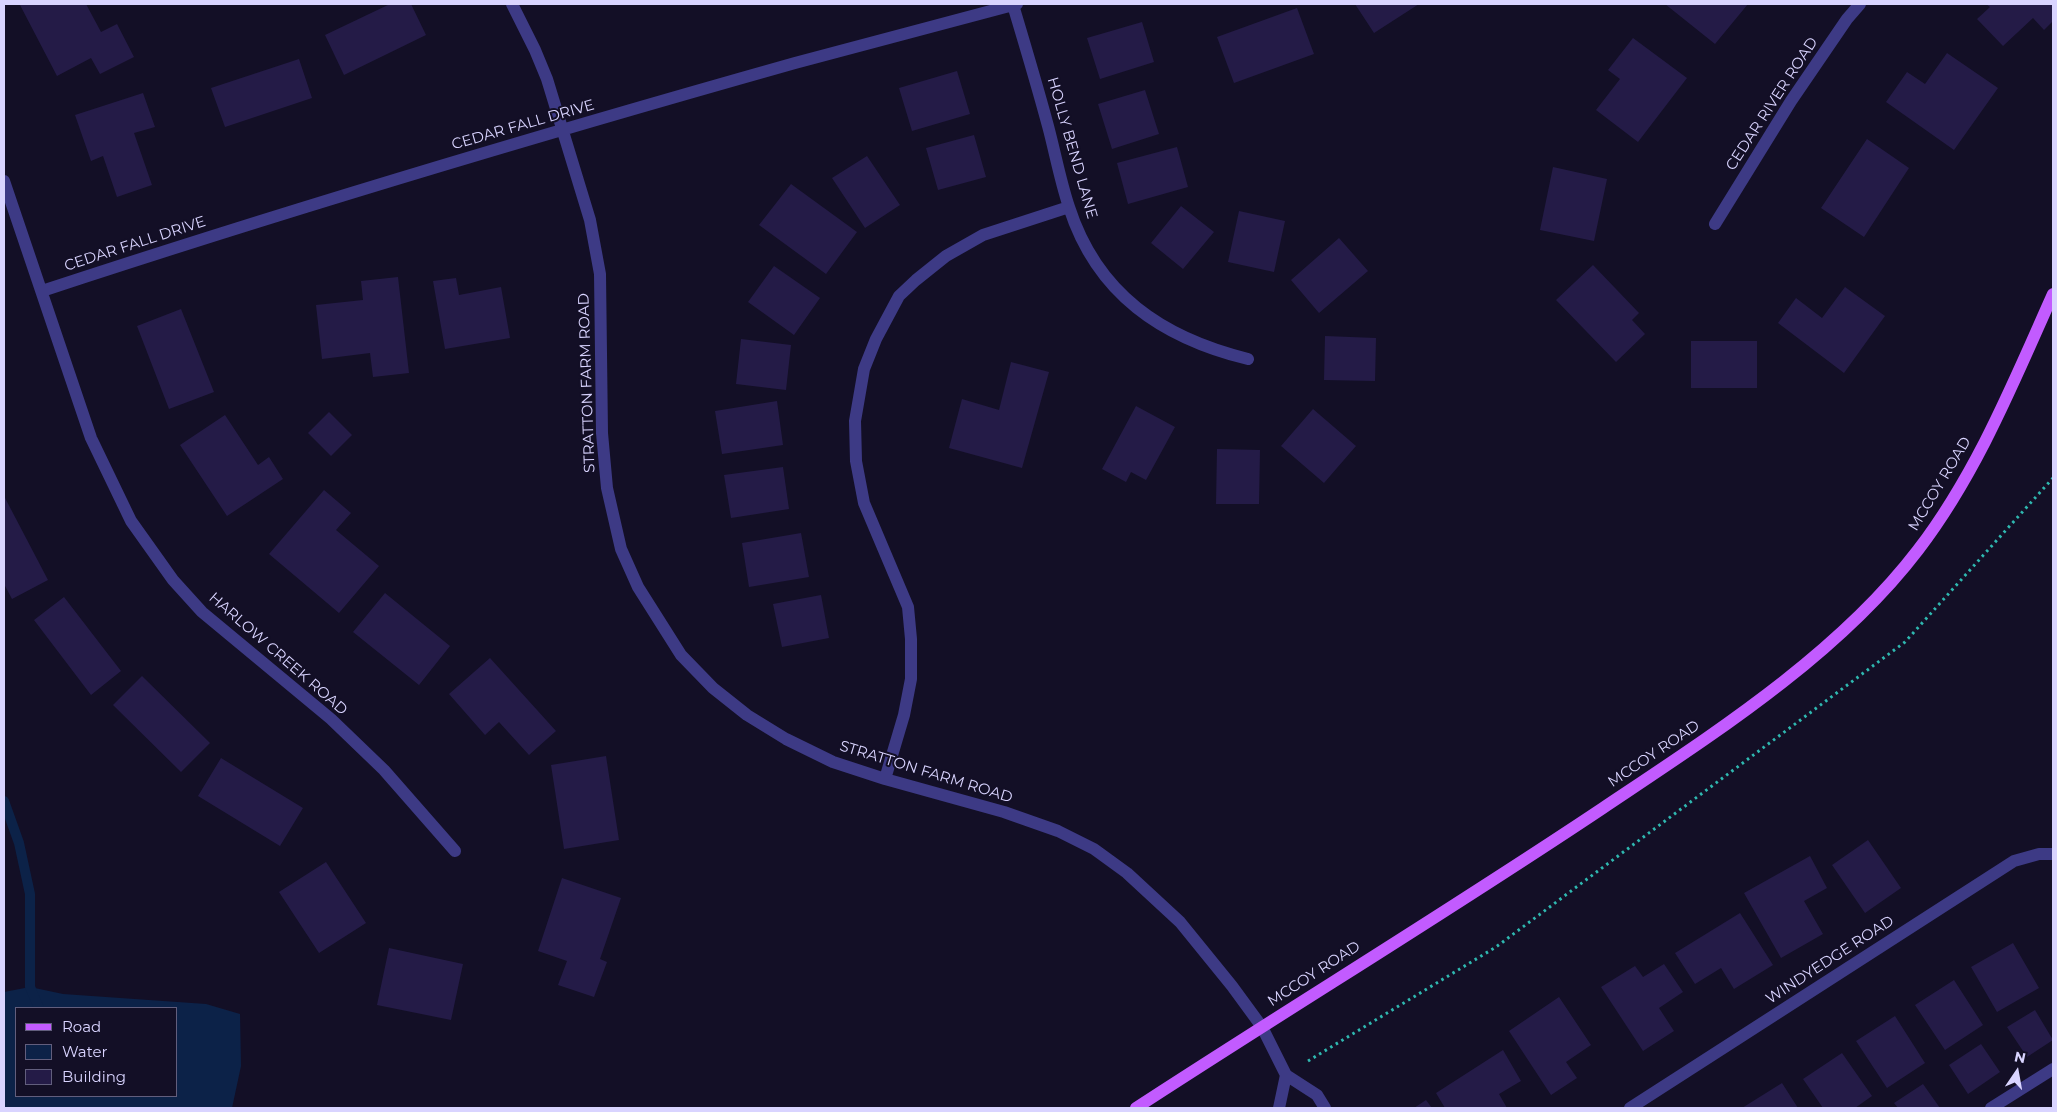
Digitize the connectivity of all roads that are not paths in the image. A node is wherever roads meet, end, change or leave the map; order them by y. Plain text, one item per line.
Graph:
1 (512, 4) edge
2 (1015, 4) edge
3 (1860, 4) edge
4 (564, 130) junction
5 (4, 181) edge
6 (1069, 207) junction
7 (1715, 224) dead end
8 (42, 291) junction
9 (2053, 294) edge
10 (1248, 359) dead end
11 (885, 779) junction
12 (455, 851) dead end
13 (2053, 854) edge
14 (1262, 1027) junction
15 (2053, 1068) edge
16 (1286, 1075) junction
17 (1136, 1108) edge
18 (1279, 1108) edge
19 (1324, 1108) edge
20 (1630, 1108) edge
21 (1991, 1108) edge

1 - 4 street, STRATTON FARM ROAD
2 - 4 street, CEDAR FALL DRIVE
2 - 6 street, HOLLY BEND LANE
3 - 7 street, CEDAR RIVER ROAD
4 - 8 street, CEDAR FALL DRIVE
4 - 11 street, STRATTON FARM ROAD
5 - 8 street, HARLOW CREEK ROAD
6 - 10 street, HOLLY BEND LANE
6 - 11 street
8 - 12 street, HARLOW CREEK ROAD
9 - 14 main road, MCCOY ROAD
11 - 14 street, STRATTON FARM ROAD
13 - 20 street, WINDYEDGE ROAD
14 - 16 street, STRATTON FARM ROAD
14 - 17 main road, MCCOY ROAD
15 - 21 street
16 - 18 street
16 - 19 street

